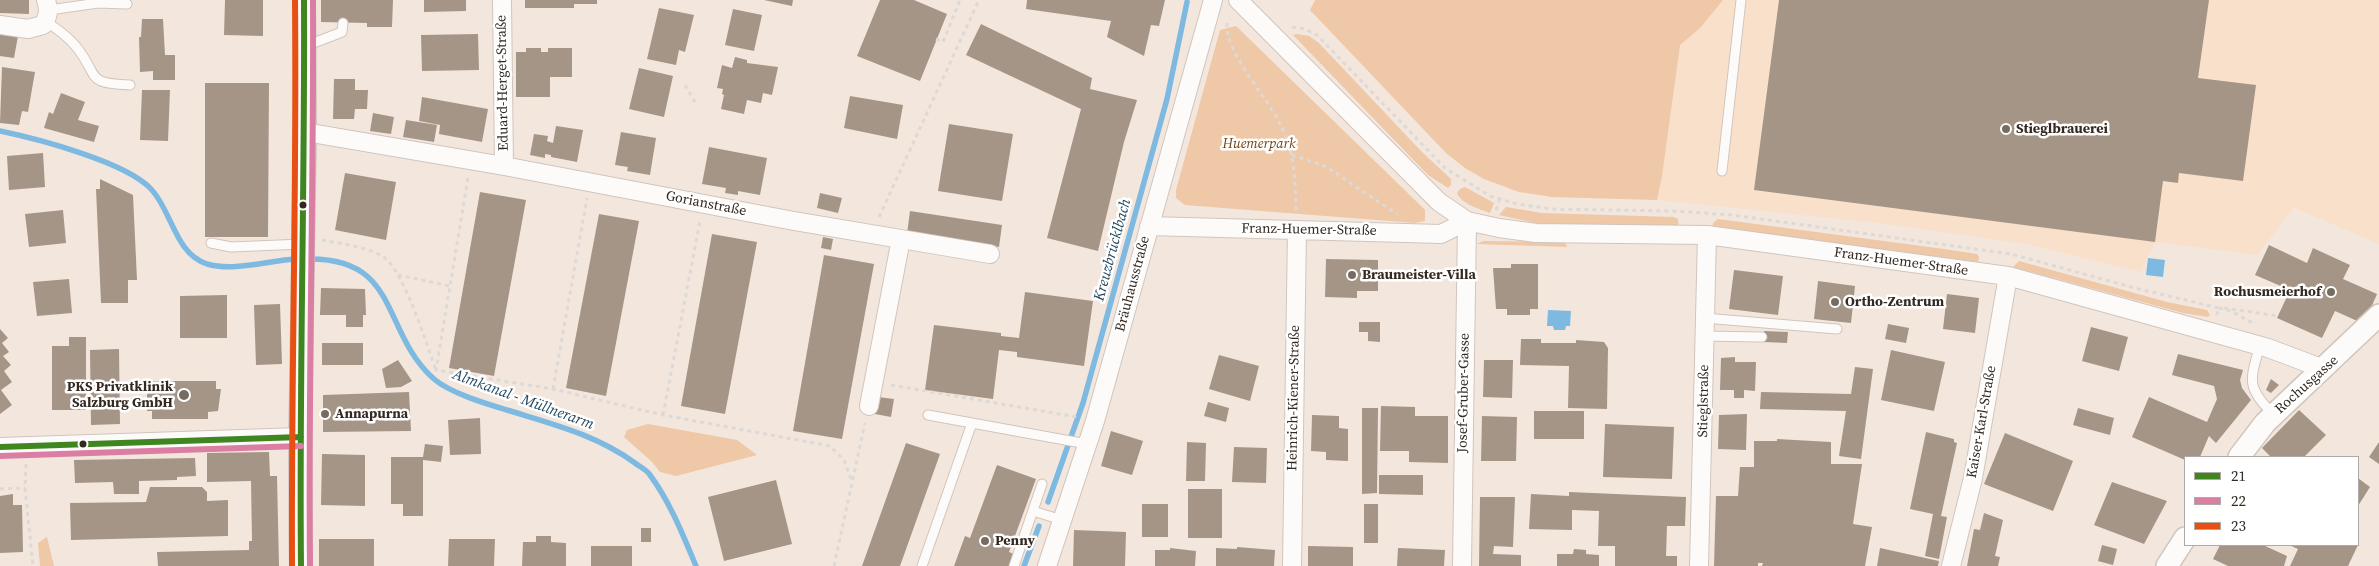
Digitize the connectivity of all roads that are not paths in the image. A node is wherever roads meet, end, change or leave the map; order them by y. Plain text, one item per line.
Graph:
1 (304, 0) edge
2 (502, 0) edge
3 (1213, 0) edge
4 (1238, 0) edge
5 (1741, 0) edge
6 (127, 4) dead end
7 (47, 10) edge
8 (343, 23) dead end
9 (0, 25) edge
10 (303, 47) junction
11 (130, 85) dead end
12 (305, 132) junction
13 (504, 166) junction
14 (1722, 171) dead end
15 (1467, 221) junction
16 (1296, 223) junction
17 (1149, 226) junction
18 (1707, 235) junction
19 (901, 239) junction
20 (211, 243) dead end
21 (307, 250) junction
22 (990, 254) dead end
23 (2008, 276) junction
24 (2379, 315) edge
25 (1704, 318) junction
26 (1837, 329) dead end
27 (1703, 336) junction
28 (1762, 337) dead end
29 (2260, 346) junction
30 (2324, 369) junction
31 (869, 406) road end
32 (928, 415) dead end
33 (2274, 415) junction
34 (972, 423) junction
35 (300, 437) junction
36 (1076, 442) junction
37 (0, 447) edge
38 (2239, 456) edge
39 (1042, 484) dead end
40 (1033, 511) junction
41 (1062, 520) junction
42 (2184, 540) edge
43 (301, 566) edge
44 (922, 566) edge
45 (1014, 566) edge
46 (1047, 566) edge
47 (1292, 566) edge
48 (1462, 566) edge
49 (1699, 566) edge
50 (1952, 566) edge
51 (2167, 566) edge

1 - 10 street
2 - 13 street, Eduard-Herget-Straße
3 - 17 street, Bräuhausstraße
4 - 15 street, Franz-Huemer-Straße
5 - 14 lane
6 - 7 lane
7 - 9 street
7 - 11 lane
8 - 10 lane
10 - 12 street
12 - 13 street, Gorianstraße
12 - 21 street
13 - 19 street, Gorianstraße
15 - 16 street, Franz-Huemer-Straße
15 - 18 street, Franz-Huemer-Straße
15 - 48 street, Josef-Gruber-Gasse
16 - 17 street, Franz-Huemer-Straße
16 - 47 street, Heinrich-Kiener-Straße
17 - 36 street, Bräuhausstraße
18 - 23 street, Franz-Huemer-Straße
18 - 25 street, Stieglstraße
19 - 22 street, Gorianstraße
19 - 31 street
20 - 21 lane
21 - 35 street
23 - 29 street, Franz-Huemer-Straße
23 - 50 street, Kaiser-Karl-Straße
24 - 30 street, Rochusgasse
25 - 26 lane
25 - 27 street, Stieglstraße
27 - 28 lane
27 - 49 street, Stieglstraße
29 - 30 street, Franz-Huemer-Straße
29 - 33 lane
30 - 33 street, Rochusgasse
32 - 34 lane
33 - 38 street, Rochusgasse
34 - 36 lane
34 - 44 lane
35 - 37 street
35 - 43 street
36 - 41 street, Bräuhausstraße
39 - 40 lane
40 - 41 lane
40 - 45 lane
41 - 46 street, Bräuhausstraße
42 - 51 street

